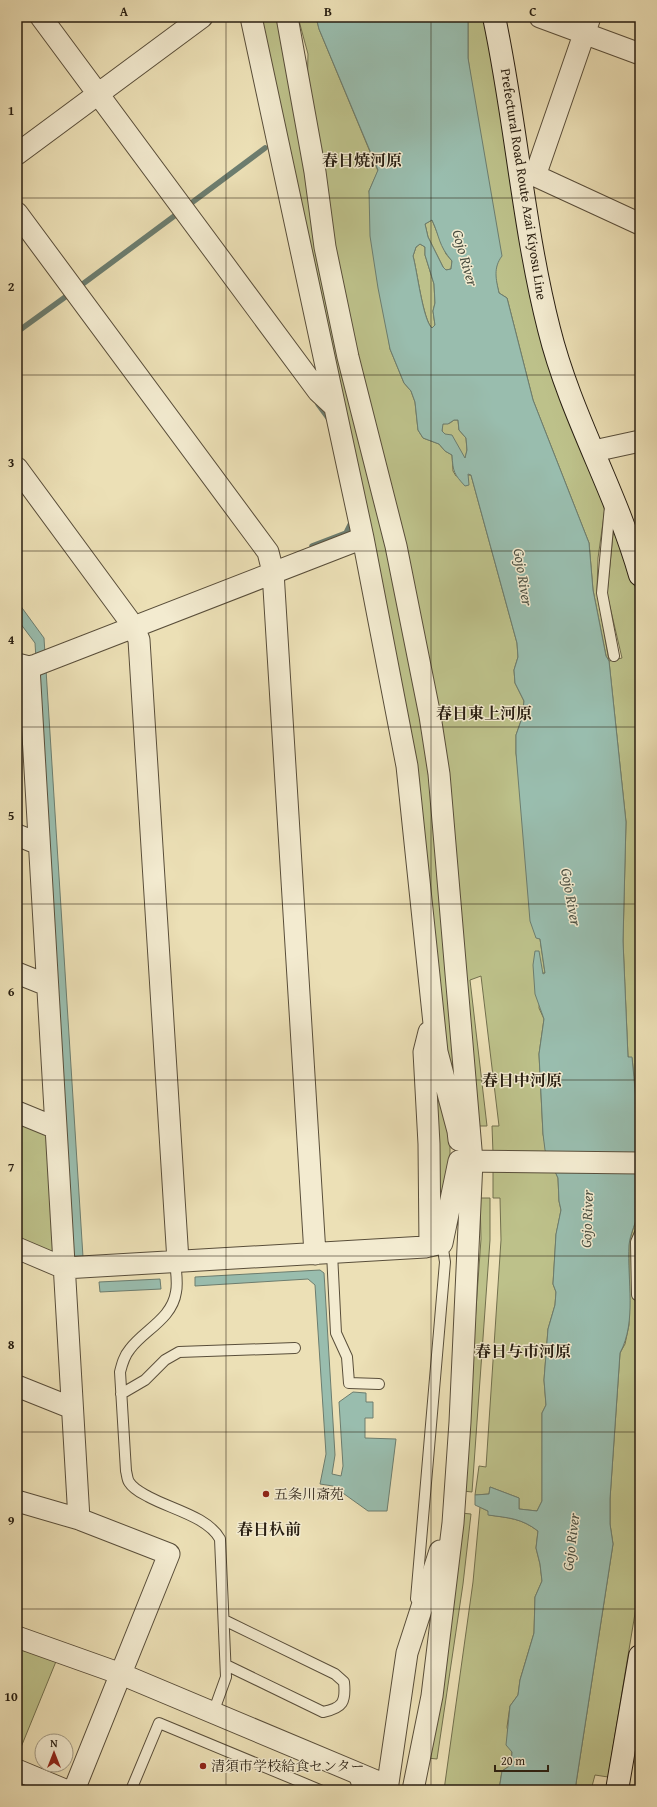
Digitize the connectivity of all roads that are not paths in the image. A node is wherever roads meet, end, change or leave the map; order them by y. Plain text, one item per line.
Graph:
1 (41, 17) edge
2 (202, 17) edge
3 (251, 17) edge
4 (287, 17) edge
5 (494, 17) edge
6 (540, 17) edge
7 (587, 25) edge
8 (640, 54) edge
9 (99, 93) junction
10 (17, 154) edge
11 (527, 172) junction
12 (17, 213) edge
13 (640, 224) edge
14 (333, 405) junction
15 (640, 441) edge
16 (594, 451) junction
17 (17, 468) edge
18 (611, 494) junction
19 (363, 538) junction
20 (274, 572) junction
21 (640, 575) edge
22 (134, 627) junction
23 (614, 656) dead end
24 (33, 664) edge
25 (17, 835) edge
26 (39, 844) junction
27 (17, 973) edge
28 (47, 986) junction
29 (434, 1014) junction
30 (17, 1112) edge
31 (56, 1128) junction
32 (471, 1161) junction
33 (640, 1163) edge
34 (640, 1232) edge
35 (436, 1244) junction
36 (17, 1248) edge
37 (324, 1253) junction
38 (176, 1261) junction
39 (64, 1268) junction
40 (637, 1295) dead end
41 (295, 1348) dead end
42 (379, 1384) dead end
43 (17, 1386) edge
44 (121, 1394) junction
45 (72, 1408) junction
46 (17, 1501) edge
47 (79, 1519) junction
48 (453, 1523) junction
49 (224, 1620) junction
50 (413, 1634) junction
51 (17, 1637) edge
52 (640, 1656) edge
53 (226, 1665) junction
54 (121, 1674) junction
55 (213, 1713) junction
56 (17, 1770) edge
57 (356, 1781) edge
58 (387, 1788) edge
59 (65, 1790) edge
60 (74, 1790) edge
61 (131, 1790) edge
62 (320, 1790) edge
63 (413, 1790) edge
64 (617, 1790) edge

1 - 9 street
2 - 9 street
3 - 14 street
4 - 32 street
5 - 11 main road, Prefectural Road Route Azai Kiyosu Line
6 - 7 street
7 - 8 street
7 - 11 street
9 - 10 street
9 - 14 street
11 - 13 street
11 - 16 main road, Prefectural Road Route Azai Kiyosu Line
12 - 20 street
14 - 19 street
15 - 16 street
16 - 18 main road, Prefectural Road Route Azai Kiyosu Line
17 - 22 street
18 - 21 main road, Prefectural Road Route Azai Kiyosu Line
18 - 23 lane
19 - 20 street
19 - 29 street
20 - 22 street
20 - 37 street
22 - 24 street
22 - 38 street
24 - 26 street
25 - 26 street
26 - 28 street
27 - 28 street
28 - 31 street
29 - 32 street
29 - 35 street
30 - 31 street
31 - 39 street
32 - 33 street
32 - 35 street
32 - 48 street
34 - 40 lane
35 - 37 street
35 - 50 lane
36 - 39 street
37 - 38 street
37 - 42 lane
38 - 39 street
38 - 44 lane
39 - 45 street
41 - 44 lane
43 - 45 street
44 - 49 lane
45 - 47 street
46 - 47 street
47 - 54 street
48 - 50 street
48 - 63 street
49 - 53 lane
49 - 53 lane
50 - 58 street
51 - 54 street
52 - 64 main road
53 - 55 lane
54 - 55 street
54 - 60 street
55 - 57 street
56 - 59 street
57 - 58 street
61 - 62 lane

